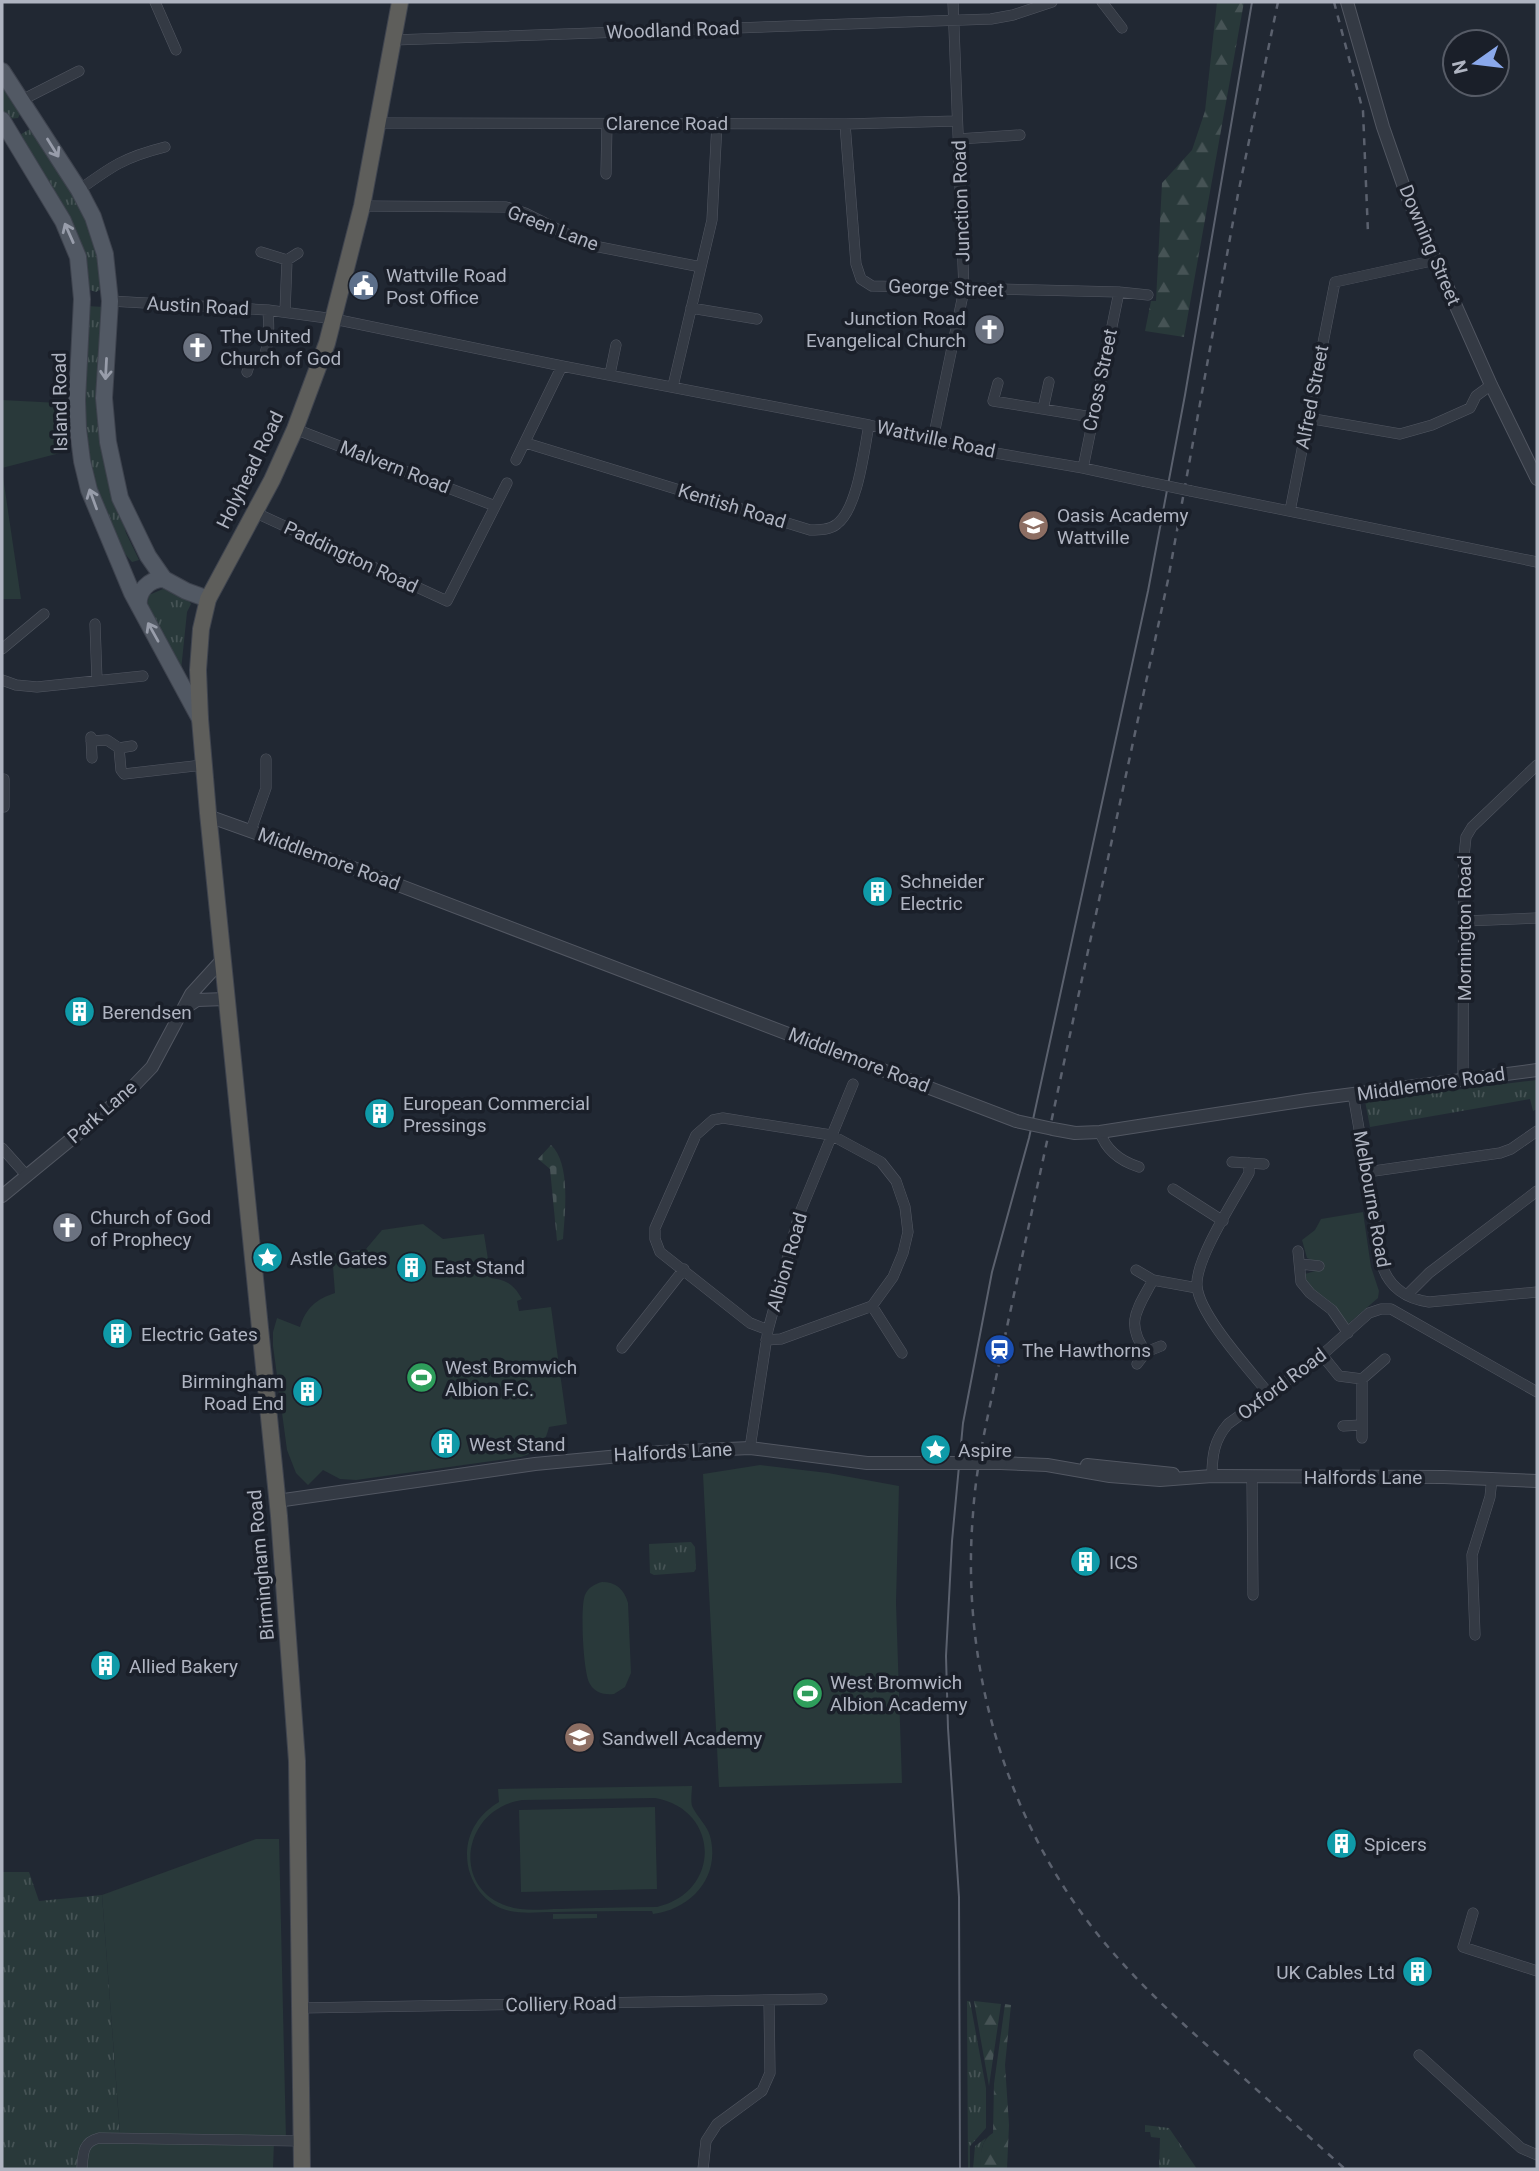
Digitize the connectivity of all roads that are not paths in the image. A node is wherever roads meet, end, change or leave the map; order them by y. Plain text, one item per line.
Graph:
1 (400, 2) edge
2 (953, 2) edge
3 (1052, 2) edge
4 (1102, 2) edge
5 (1346, 2) edge
6 (160, 5) edge
7 (953, 20) junction
8 (1122, 28) dead end
9 (393, 40) junction
10 (176, 50) dead end
11 (63, 64) dead end
12 (2, 71) edge
13 (79, 71) dead end
14 (68, 76) junction
15 (22, 100) junction
16 (33, 116) junction
17 (957, 121) junction
18 (377, 123) junction
19 (607, 123) junction
20 (716, 123) junction
21 (845, 124) junction
22 (5, 125) edge
23 (1020, 135) dead end
24 (958, 139) junction
25 (165, 147) dead end
26 (606, 174) dead end
27 (79, 190) junction
28 (362, 205) junction
29 (261, 252) dead end
30 (298, 253) dead end
31 (287, 260) junction
32 (1436, 260) junction
33 (701, 267) junction
34 (964, 290) junction
35 (1119, 292) junction
36 (1148, 295) dead end
37 (82, 299) junction
38 (110, 301) junction
39 (691, 308) junction
40 (268, 310) junction
41 (285, 312) junction
42 (334, 319) junction
43 (757, 319) dead end
44 (616, 345) dead end
45 (562, 366) junction
46 (247, 372) dead end
47 (610, 374) junction
48 (1049, 382) dead end
49 (998, 383) dead end
50 (1491, 385) junction
51 (673, 386) junction
52 (1043, 409) junction
53 (1091, 417) junction
54 (1308, 418) junction
55 (869, 425) junction
56 (295, 429) junction
57 (933, 439) junction
58 (526, 443) junction
59 (516, 460) dead end
60 (1083, 468) junction
61 (1537, 478) edge
62 (507, 483) dead end
63 (495, 506) junction
64 (254, 512) junction
65 (1290, 512) junction
66 (148, 556) junction
67 (118, 562) junction
68 (1537, 562) edge
69 (164, 579) junction
70 (208, 599) junction
71 (139, 606) junction
72 (44, 614) dead end
73 (95, 624) dead end
74 (2, 649) edge
75 (144, 676) dead end
76 (2, 680) edge
77 (97, 680) junction
78 (200, 719) junction
79 (132, 746) dead end
80 (119, 748) junction
81 (92, 758) dead end
82 (266, 759) dead end
83 (203, 765) junction
84 (1537, 765) edge
85 (4, 779) dead end
86 (3, 792) edge
87 (4, 807) dead end
88 (208, 816) junction
89 (251, 830) junction
90 (1537, 918) edge
91 (1465, 921) junction
92 (222, 960) junction
93 (226, 999) junction
94 (182, 1011) junction
95 (1537, 1070) edge
96 (1463, 1079) junction
97 (853, 1084) dead end
98 (1353, 1094) junction
99 (1537, 1131) edge
100 (1100, 1132) junction
101 (831, 1135) junction
102 (2, 1148) edge
103 (1231, 1162) dead end
104 (1249, 1163) junction
105 (1264, 1164) dead end
106 (1139, 1167) dead end
107 (1367, 1172) junction
108 (27, 1176) junction
109 (1173, 1189) dead end
110 (1537, 1191) edge
111 (2, 1196) edge
112 (1223, 1221) junction
113 (1298, 1251) dead end
114 (1301, 1264) junction
115 (1319, 1266) dead end
116 (684, 1269) junction
117 (1136, 1270) dead end
118 (1153, 1280) junction
119 (1197, 1288) junction
120 (1537, 1292) edge
121 (1407, 1295) junction
122 (872, 1306) junction
123 (1348, 1333) junction
124 (767, 1335) junction
125 (1161, 1346) dead end
126 (622, 1348) dead end
127 (1146, 1352) junction
128 (902, 1353) dead end
129 (1322, 1355) junction
130 (1385, 1359) dead end
131 (1137, 1364) dead end
132 (1362, 1379) junction
133 (1537, 1392) edge
134 (1269, 1394) junction
135 (1361, 1425) junction
136 (1343, 1426) dead end
137 (1362, 1438) dead end
138 (750, 1448) junction
139 (1212, 1476) junction
140 (1252, 1477) junction
141 (1492, 1478) junction
142 (1537, 1481) edge
143 (277, 1501) junction
144 (1253, 1595) dead end
145 (1475, 1635) dead end
146 (1473, 1913) dead end
147 (1537, 1971) edge
148 (822, 1998) dead end
149 (769, 2000) junction
150 (300, 2008) junction
151 (1419, 2055) dead end
152 (302, 2141) junction
153 (1537, 2155) edge
154 (82, 2169) edge
155 (302, 2169) edge
156 (703, 2169) edge

1 - 9 highway, Holyhead Road
2 - 7 street, Junction Road
3 - 7 street, Woodland Road
4 - 8 street
5 - 32 street, Downing Street
6 - 10 street
7 - 9 street, Woodland Road
7 - 17 street, Junction Road
9 - 18 highway, Holyhead Road
11 - 14 street
12 - 15 main road
13 - 14 street
14 - 15 street
15 - 16 main road
16 - 22 main road
16 -> 27 main road
17 - 21 street, Clarence Road
17 - 24 street, Junction Road
18 - 19 street, Clarence Road
18 - 28 highway, Holyhead Road
19 - 20 street, Clarence Road
19 - 26 street
20 - 21 street, Clarence Road
20 - 33 street
21 - 34 street, George Street
37 -> 22 main road, Island Road
23 - 24 street
24 - 34 street, Junction Road
25 - 27 street
27 - 38 main road
28 - 33 street, Green Lane
28 - 42 highway, Holyhead Road
29 - 31 street
30 - 31 street
31 - 41 street
32 - 50 street, Downing Street
32 - 54 street, Alfred Street
33 - 39 street
34 - 35 street, George Street
34 - 57 street, Junction Road
35 - 36 street, George Street
35 - 53 street, Cross Street
37 - 38 main road
67 -> 37 main road, Island Road
38 - 40 street, Austin Road
38 -> 66 main road
39 - 43 street
39 - 51 street
40 - 41 street, Austin Road
40 - 46 street
41 - 42 street, Austin Road
42 - 45 street, Wattville Road
42 - 56 highway, Holyhead Road
44 - 47 street
45 - 47 street, Wattville Road
45 - 58 street
47 - 51 street, Wattville Road
48 - 52 street
49 - 52 street
50 - 54 street
50 - 61 street, Downing Street
51 - 55 street, Wattville Road
52 - 53 street
53 - 60 street, Cross Street
54 - 65 street, Alfred Street
55 - 57 street, Wattville Road
55 - 58 street, Kentish Road
56 - 63 street, Malvern Road
56 - 64 highway, Holyhead Road
57 - 60 street, Wattville Road
58 - 59 street
60 - 65 street, Wattville Road, bridge
62 - 63 street
63 - 64 street, Paddington Road
64 - 70 highway, Holyhead Road
65 - 68 street, Wattville Road
66 - 67 main road
66 - 69 main road
67 - 71 main road, Island Road
69 - 70 main road
69 - 71 main road
70 - 78 highway, Holyhead Road
78 -> 71 main road, Island Road
72 - 74 street
73 - 77 street
75 - 77 street
76 - 77 street
78 - 83 highway, Holyhead Road
79 - 80 street
80 - 81 street
80 - 83 street
82 - 89 street
83 - 88 highway, Holyhead Road
84 - 91 street, Mornington Road
85 - 86 street
86 - 87 street
88 - 89 street, Middlemore Road
88 - 92 highway, Holyhead Road
89 - 100 street, Middlemore Road, bridge
90 - 91 street
91 - 96 street, Mornington Road
92 - 93 highway, Birmingham Road
92 - 94 street, Park Lane
93 - 94 street
93 - 143 highway, Birmingham Road
94 - 108 street, Park Lane
95 - 96 street, Middlemore Road
96 - 98 street, Middlemore Road
97 - 101 street, Albion Road
98 - 100 street, Middlemore Road
98 - 107 street, Melbourne Road
99 - 107 street
100 - 106 street
101 - 116 street
101 - 122 street
101 - 124 street, Albion Road
102 - 108 street
103 - 104 street
104 - 105 street
104 - 112 street
107 - 121 street, Melbourne Road
108 - 111 street, Park Lane
109 - 112 street
110 - 121 street
112 - 119 street
113 - 114 street
114 - 115 street
114 - 123 street
116 - 124 street
116 - 126 street
117 - 118 street
118 - 119 street
118 - 127 street
119 - 134 street
120 - 121 street
122 - 124 street
122 - 128 street
123 - 129 street, Oxford Road
123 - 133 street, Oxford Road
124 - 138 street, Albion Road
125 - 127 street
127 - 131 street
129 - 132 street
129 - 134 street, Oxford Road
130 - 132 street
132 - 135 street
134 - 139 street, Oxford Road
135 - 136 street
135 - 137 street
138 - 139 street, Halfords Lane, bridge
138 - 143 street, Halfords Lane
139 - 140 street, Halfords Lane
140 - 141 street, Halfords Lane
140 - 144 street
141 - 142 street, Halfords Lane
141 - 145 street
143 - 150 highway, Birmingham Road
146 - 147 street
148 - 149 street, Colliery Road
149 - 150 street, Colliery Road
149 - 156 street
150 - 152 highway, Birmingham Road
151 - 153 street
152 - 154 street
152 - 155 highway, Birmingham Road

